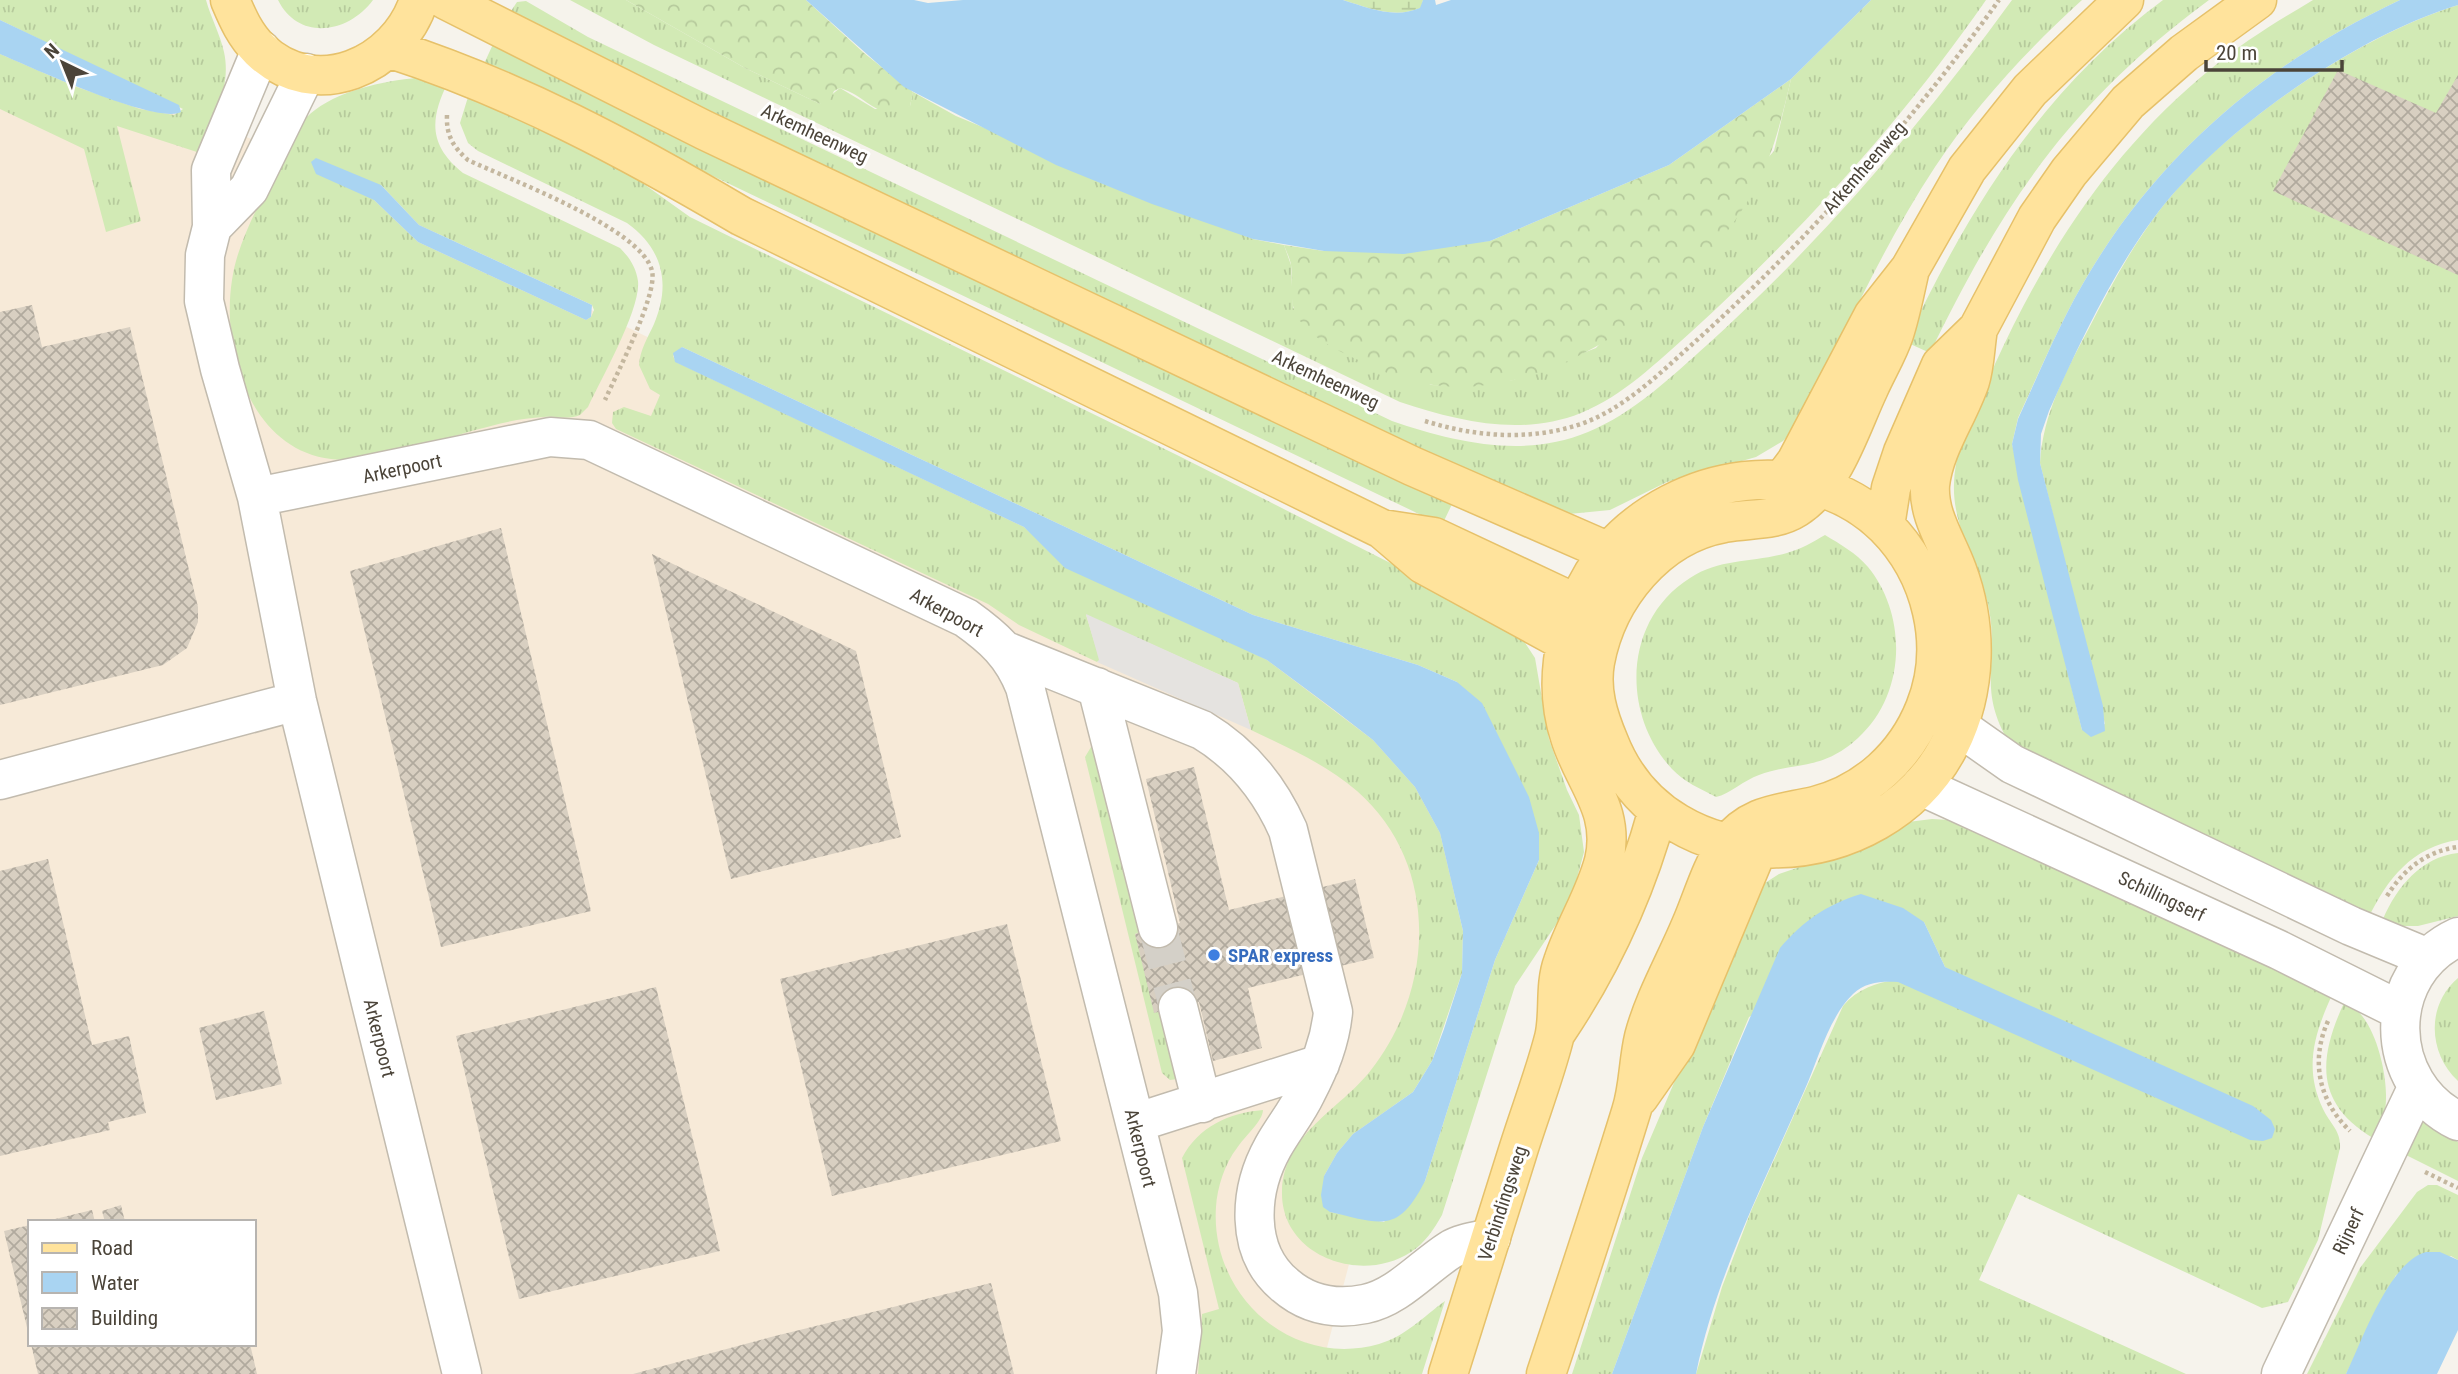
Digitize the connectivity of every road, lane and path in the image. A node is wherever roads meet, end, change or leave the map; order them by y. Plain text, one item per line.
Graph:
1 (230, 0) edge
2 (419, 0) edge
3 (446, 0) edge
4 (1999, 0) edge
5 (2124, 0) edge
6 (2257, 0) edge
7 (391, 49) junction
8 (261, 50) junction
9 (306, 73) junction
10 (465, 73) junction
11 (212, 227) junction
12 (1910, 269) junction
13 (1978, 330) junction
14 (1417, 419) dead end
15 (589, 440) junction
16 (1784, 478) junction
17 (1821, 485) junction
18 (257, 497) junction
19 (1885, 526) junction
20 (1609, 552) junction
21 (1583, 626) junction
22 (1008, 652) junction
23 (1097, 687) junction
24 (297, 701) junction
25 (1928, 702) junction
26 (1958, 726) junction
27 (0, 780) edge
28 (1920, 786) junction
29 (1658, 810) junction
30 (1743, 846) junction
31 (1158, 928) tunnel mouth
32 (2443, 948) edge
33 (1178, 1007) tunnel mouth
34 (2401, 1011) junction
35 (1556, 1032) junction
36 (1320, 1064) junction
37 (2417, 1088) junction
38 (1202, 1103) junction
39 (2458, 1121) edge
40 (1135, 1123) junction
41 (1491, 1237) junction
42 (462, 1374) edge
43 (1176, 1374) edge
44 (1448, 1374) edge
45 (1546, 1374) edge
46 (2281, 1374) edge

1 - 8 main road
2 - 7 main road
3 - 20 main road
4 - 14 path, Arkemheenweg
5 - 12 main road
6 - 13 main road
7 - 9 main road
7 - 10 main road
8 - 9 main road
8 - 11 street, Arkerpoort
9 - 11 street
10 - 15 path
10 - 21 main road
11 - 18 street, Arkerpoort
12 - 16 main road
12 - 17 main road
13 - 19 main road
13 - 26 main road
15 - 18 street, Arkerpoort
15 - 22 street, Arkerpoort
16 - 17 main road
16 - 20 main road
17 - 19 main road
17 - 21 main road
18 - 24 street, Arkerpoort
19 - 25 main road
20 - 21 main road
21 - 29 main road
21 - 35 main road, Verbindingsweg
22 - 23 street
22 - 40 street, Arkerpoort
23 - 31 street
23 - 36 street
24 - 27 street
24 - 42 street, Arkerpoort
25 - 26 main road
25 - 30 main road
26 - 28 main road
26 - 32 street
28 - 30 main road
28 - 34 street, Schillingserf
29 - 30 main road
29 - 35 main road, Verbindingsweg
30 - 45 main road
32 - 34 street
33 - 38 street
34 - 37 street
35 - 41 main road, Verbindingsweg
36 - 38 street
36 - 41 street
37 - 39 street
37 - 46 street, Rijnerf
38 - 40 street
40 - 43 street, Arkerpoort
41 - 44 main road, Verbindingsweg

